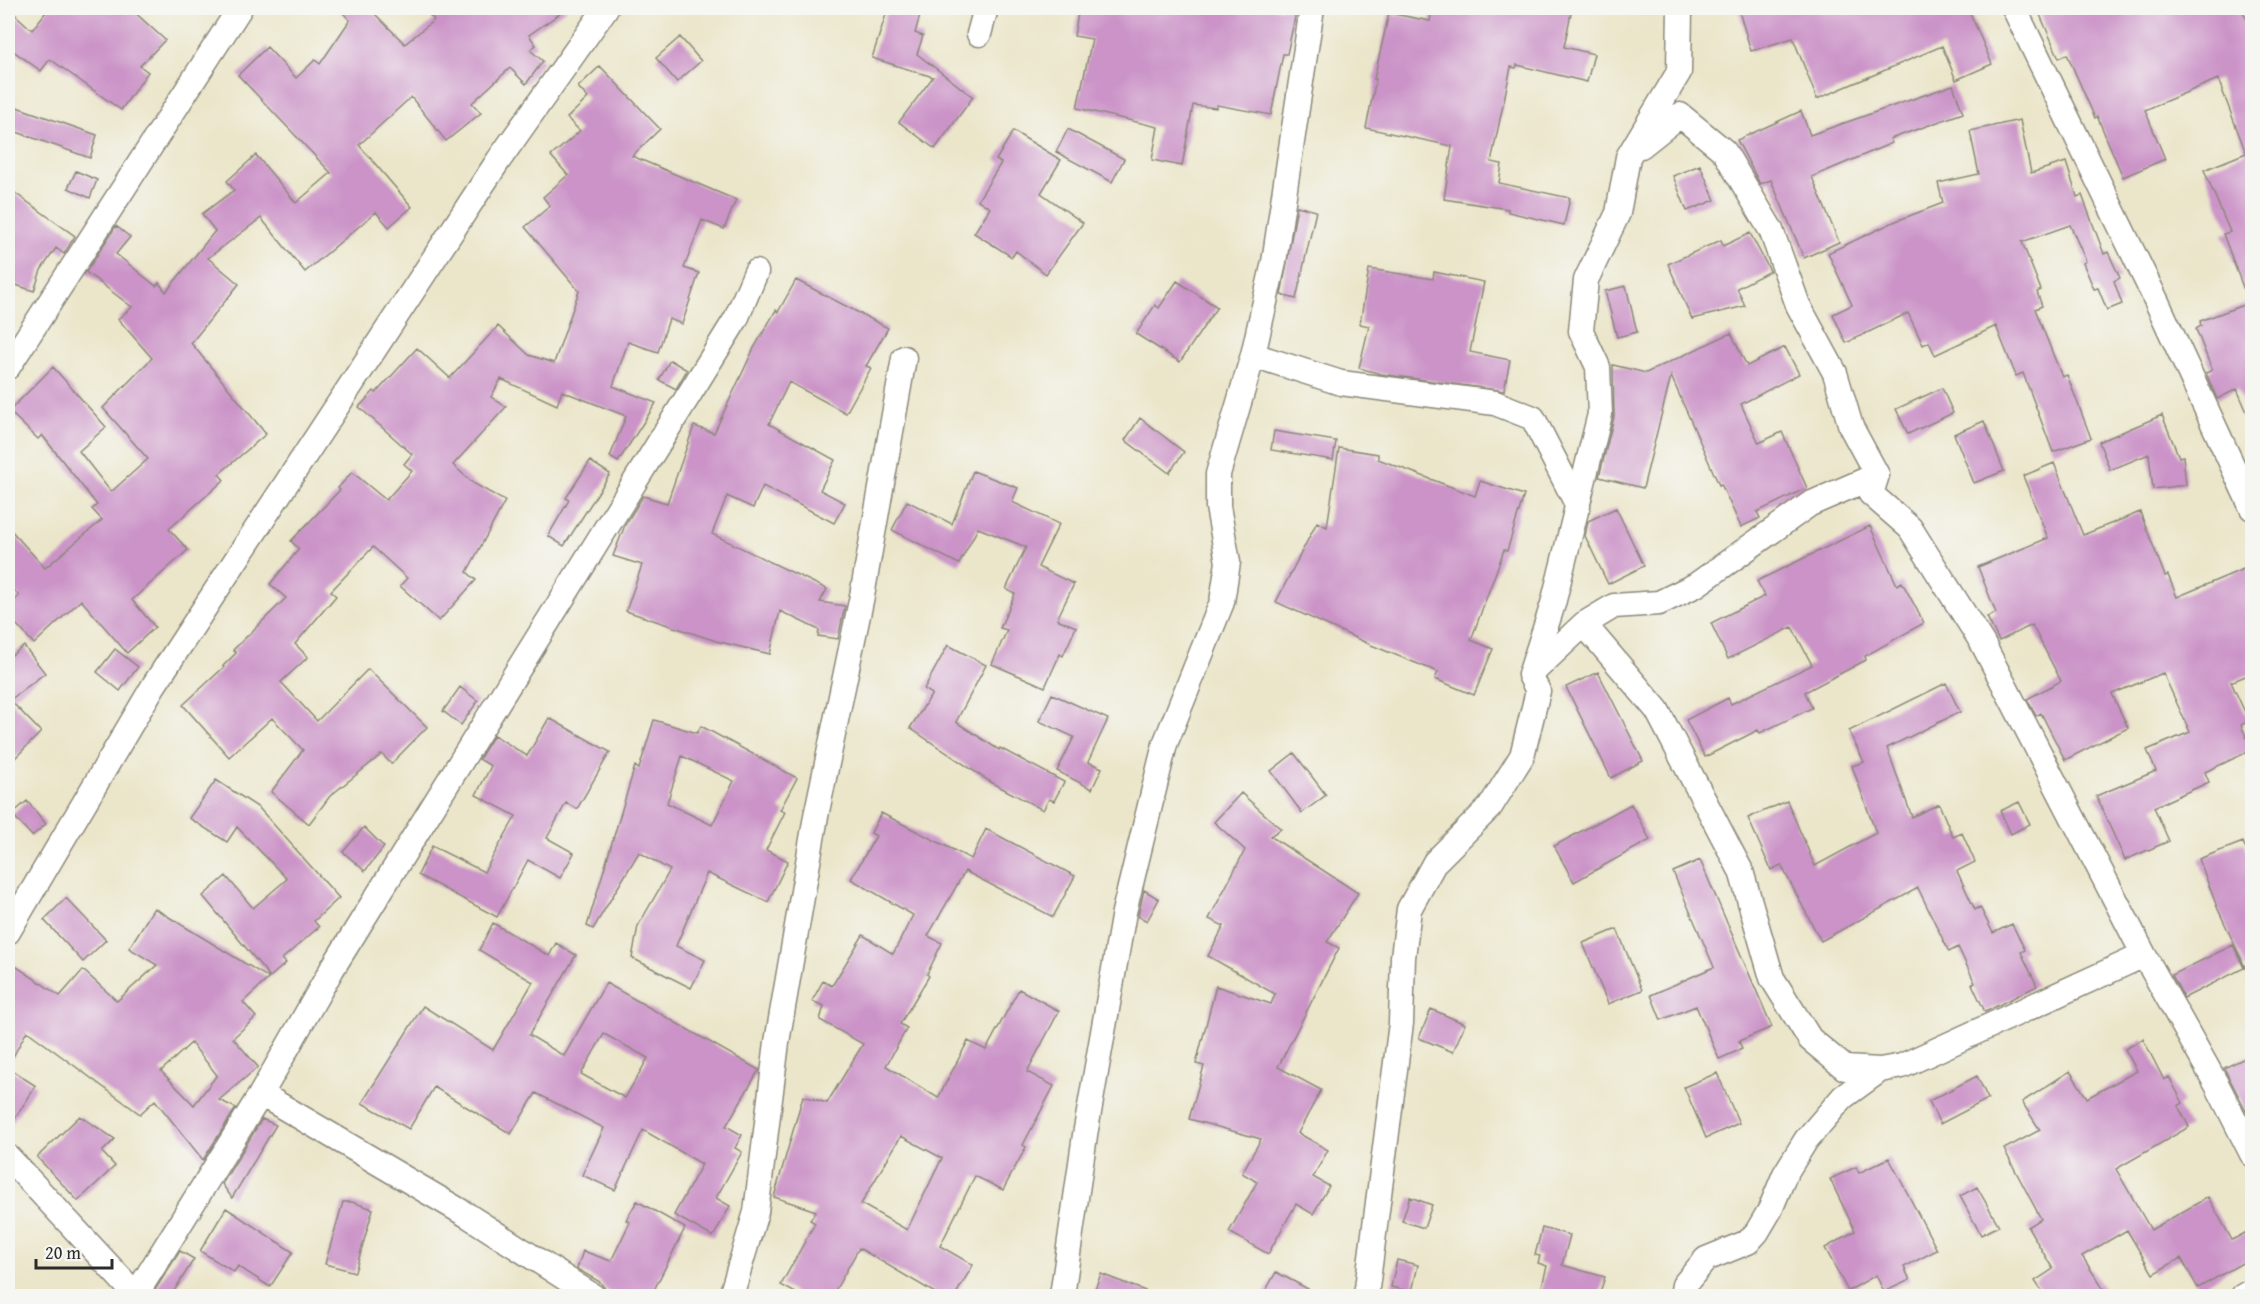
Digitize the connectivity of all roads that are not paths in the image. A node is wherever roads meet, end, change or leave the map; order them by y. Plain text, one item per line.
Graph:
1 (606, 8) edge
2 (986, 8) edge
3 (1312, 8) edge
4 (1680, 8) edge
5 (2014, 8) edge
6 (229, 13) edge
7 (979, 34) dead end
8 (1679, 72) junction
9 (1680, 115) junction
10 (1628, 157) junction
11 (756, 272) dead end
12 (1253, 355) junction
13 (904, 358) dead end
14 (8, 367) edge
15 (1876, 475) junction
16 (1578, 506) junction
17 (2253, 508) edge
18 (1584, 624) junction
19 (1530, 675) junction
20 (8, 932) edge
21 (2144, 955) junction
22 (1880, 1070) junction
23 (261, 1094) junction
24 (2253, 1154) edge
25 (8, 1157) edge
26 (2253, 1291) edge
27 (135, 1296) edge
28 (593, 1296) edge
29 (731, 1296) edge
30 (1062, 1296) edge
31 (1366, 1296) edge
32 (1682, 1296) edge
33 (2243, 1296) edge

1 - 20 street
2 - 7 street
3 - 12 street
4 - 8 street
5 - 17 street
6 - 14 street
8 - 9 street
8 - 10 street
9 - 10 street
9 - 15 street
10 - 16 street
11 - 23 street
12 - 16 street
12 - 30 street
13 - 29 street
15 - 18 street
15 - 21 street
16 - 19 street
18 - 19 street
18 - 22 street
19 - 31 street
21 - 22 street
21 - 24 street
22 - 32 street
23 - 27 street
23 - 28 street
25 - 27 street
26 - 33 street

